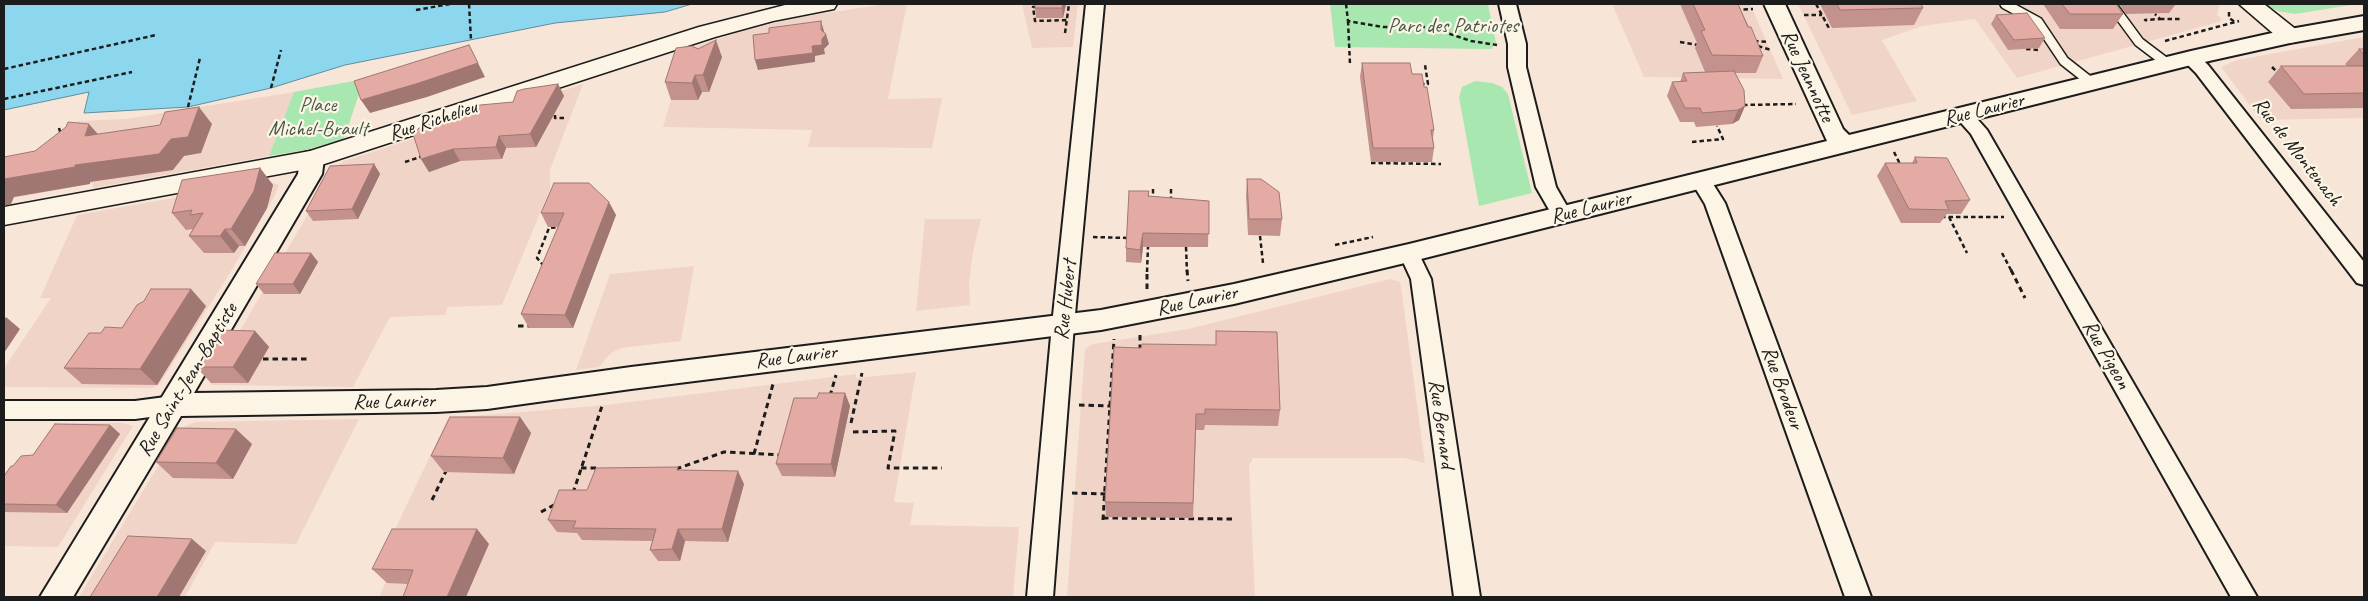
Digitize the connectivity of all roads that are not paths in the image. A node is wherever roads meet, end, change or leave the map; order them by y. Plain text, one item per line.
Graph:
1 (826, 4) edge
2 (1095, 4) edge
3 (1507, 4) edge
4 (2005, 4) edge
5 (2112, 4) edge
6 (2250, 4) edge
7 (1764, 6) edge
8 (2364, 23) edge
9 (2290, 36) junction
10 (2191, 58) junction
11 (2168, 64) junction
12 (2092, 83) junction
13 (1964, 116) junction
14 (1844, 145) junction
15 (312, 159) junction
16 (1701, 181) junction
17 (1562, 214) junction
18 (4, 216) edge
19 (1409, 253) junction
20 (2364, 277) edge
21 (1063, 325) junction
22 (173, 405) junction
23 (4, 410) edge
24 (56, 597) edge
25 (1040, 597) edge
26 (1467, 597) edge
27 (1858, 597) edge
28 (2244, 597) edge

1 - 15 main road, Rue Richelieu
2 - 21 street, Rue Hubert
3 - 17 street
4 - 12 lane
5 - 11 lane
6 - 9 main road
7 - 14 street, Rue Jeannotte
8 - 9 street, Rue Laurier
9 - 10 street, Rue Laurier
10 - 11 street, Rue Laurier
10 - 20 street, Rue de Montenach
11 - 12 street, Rue Laurier
12 - 13 street, Rue Laurier
13 - 14 street, Rue Laurier
13 - 28 street, Rue Pigeon
14 - 16 street, Rue Laurier
15 - 18 main road, Rue Richelieu
15 - 22 street, Rue Saint-Jean-Baptiste
16 - 17 street, Rue Laurier
16 - 27 street, Rue Brodeur
17 - 19 street, Rue Laurier
19 - 21 street, Rue Laurier
19 - 26 street, Rue Bernard
21 - 22 street, Rue Laurier
21 - 25 street, Rue Hubert
22 - 23 street, Rue Laurier
22 - 24 street, Rue Saint-Jean-Baptiste

